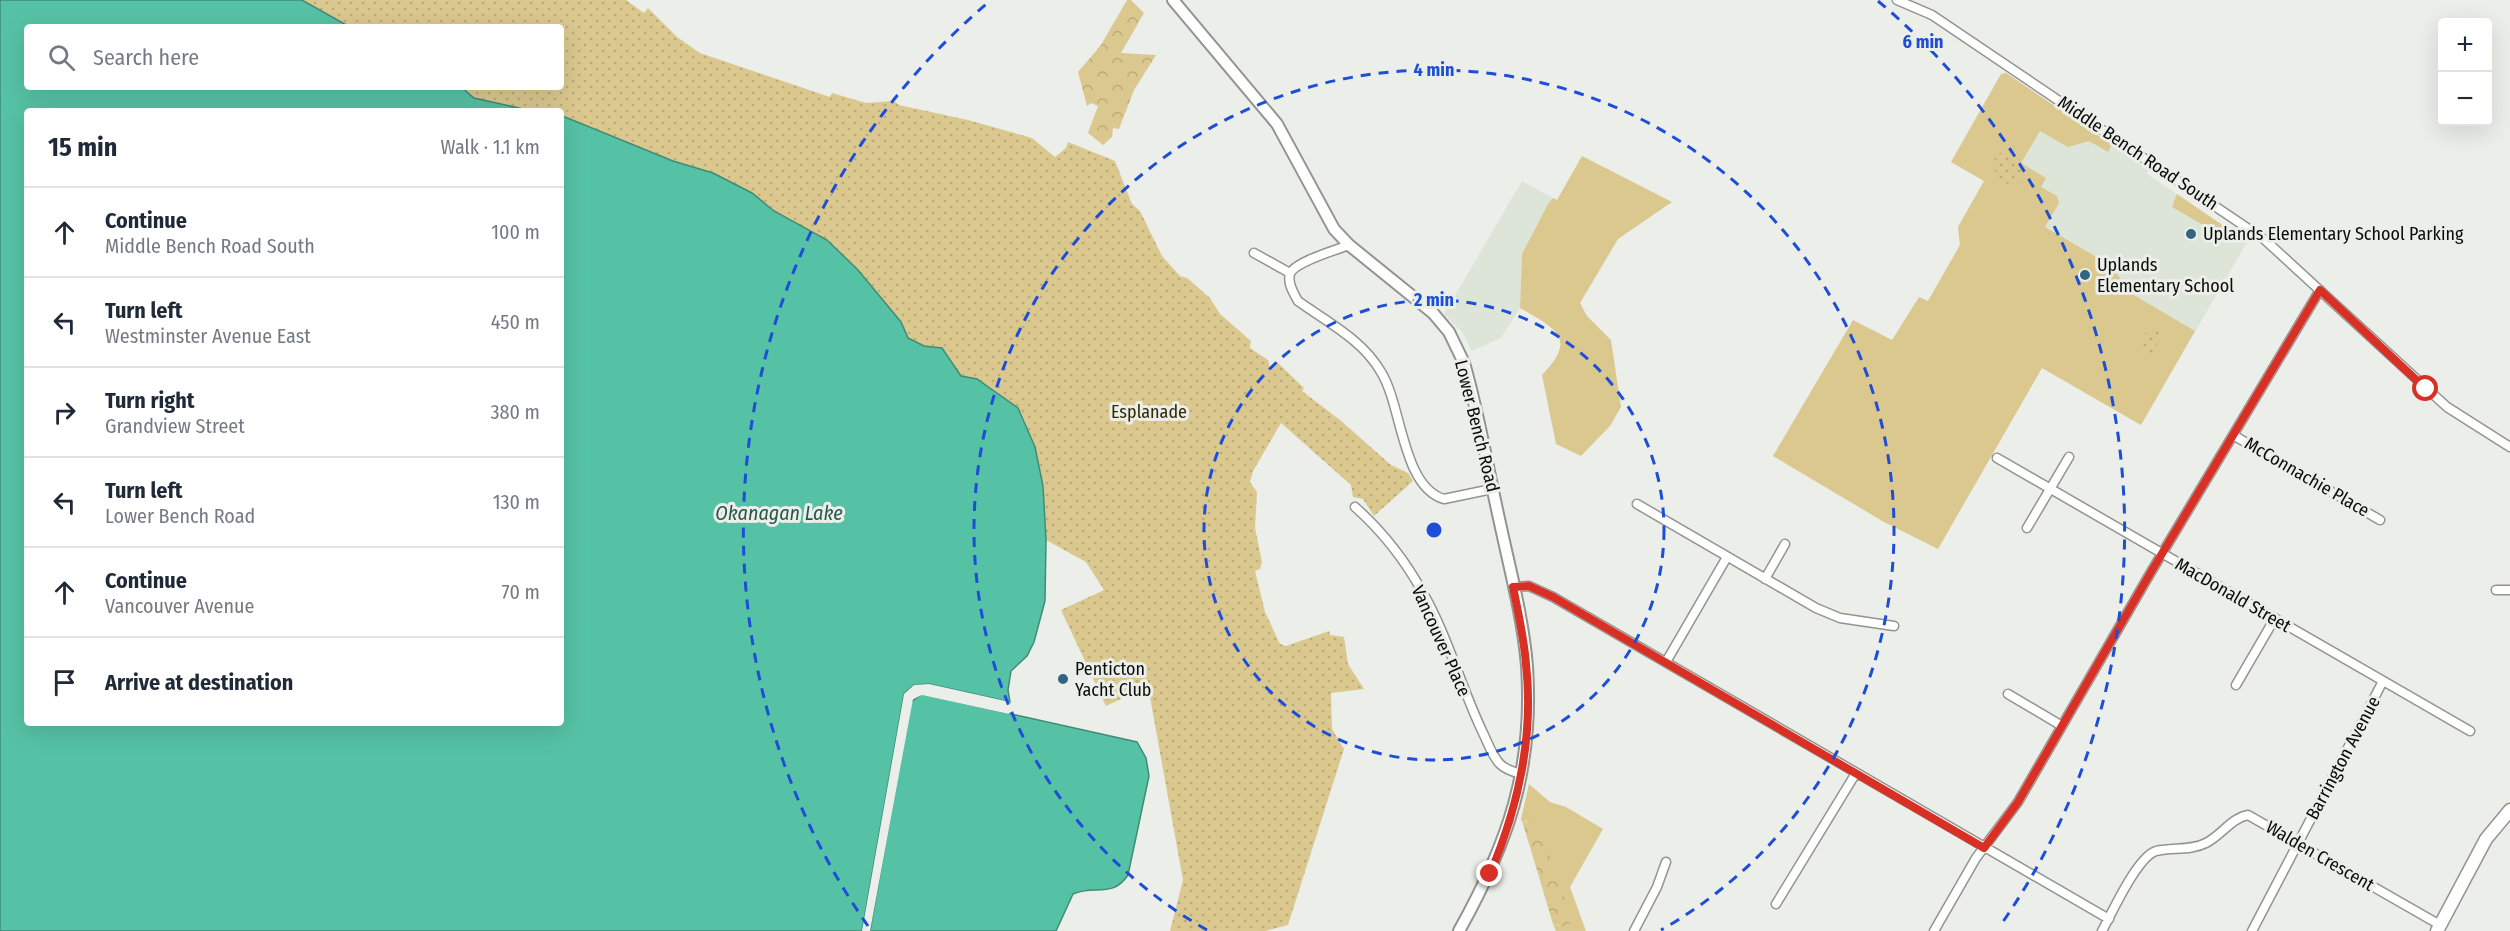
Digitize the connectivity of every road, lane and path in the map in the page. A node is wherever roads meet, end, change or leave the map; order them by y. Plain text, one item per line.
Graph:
1 (1173, 0) edge
2 (1897, 0) edge
3 (1349, 245) junction
4 (1254, 253) dead end
5 (1290, 273) junction
6 (2320, 290) junction
7 (2233, 435) junction
8 (2510, 447) edge
9 (2069, 457) dead end
10 (1996, 458) dead end
11 (1492, 489) junction
12 (2050, 489) junction
13 (1636, 504) dead end
14 (1355, 507) dead end
15 (2380, 520) dead end
16 (2027, 528) dead end
17 (1785, 544) dead end
18 (2163, 554) junction
19 (1727, 557) junction
20 (1765, 579) junction
21 (1513, 587) junction
22 (2496, 590) dead end
23 (2510, 590) edge
24 (2275, 618) junction
25 (1894, 626) dead end
26 (1666, 662) junction
27 (2384, 681) junction
28 (2236, 686) dead end
29 (2008, 694) dead end
30 (2062, 726) junction
31 (2470, 731) dead end
32 (1856, 773) junction
33 (1521, 774) junction
34 (2510, 810) edge
35 (2298, 843) junction
36 (1984, 848) junction
37 (1666, 862) dead end
38 (1776, 904) dead end
39 (2109, 919) junction
40 (2439, 928) edge
41 (1459, 931) edge
42 (1634, 931) edge
43 (1935, 931) edge
44 (2102, 931) edge
45 (2252, 931) edge

1 - 3 street, Lower Bench Road
2 - 6 street, Middle Bench Road South
3 - 5 street
3 - 11 street, Lower Bench Road
4 - 5 street
5 - 11 street
6 - 7 street
6 - 8 street, Middle Bench Road South
7 - 15 street, McConnachie Place
7 - 18 street
9 - 12 street
10 - 12 street, MacDonald Street
11 - 21 street, Lower Bench Road
12 - 16 street
12 - 18 street, MacDonald Street
13 - 19 street
14 - 33 street, Vancouver Place
17 - 20 street
18 - 24 street, MacDonald Street
18 - 30 street
19 - 20 street
19 - 26 street
20 - 25 street
21 - 26 street
21 - 33 street, Lower Bench Road
22 - 23 street
24 - 27 street, MacDonald Street
24 - 28 street
26 - 32 street
27 - 31 street, MacDonald Street
27 - 35 street, Barrington Avenue
29 - 30 street
30 - 36 street
32 - 36 street
32 - 38 street
33 - 41 street, Lower Bench Road
34 - 40 main road
35 - 39 street, Walden Crescent
35 - 40 street, Walden Crescent
35 - 45 street, Barrington Avenue
36 - 39 street
36 - 43 street
37 - 42 street
39 - 44 street, Walden Crescent

